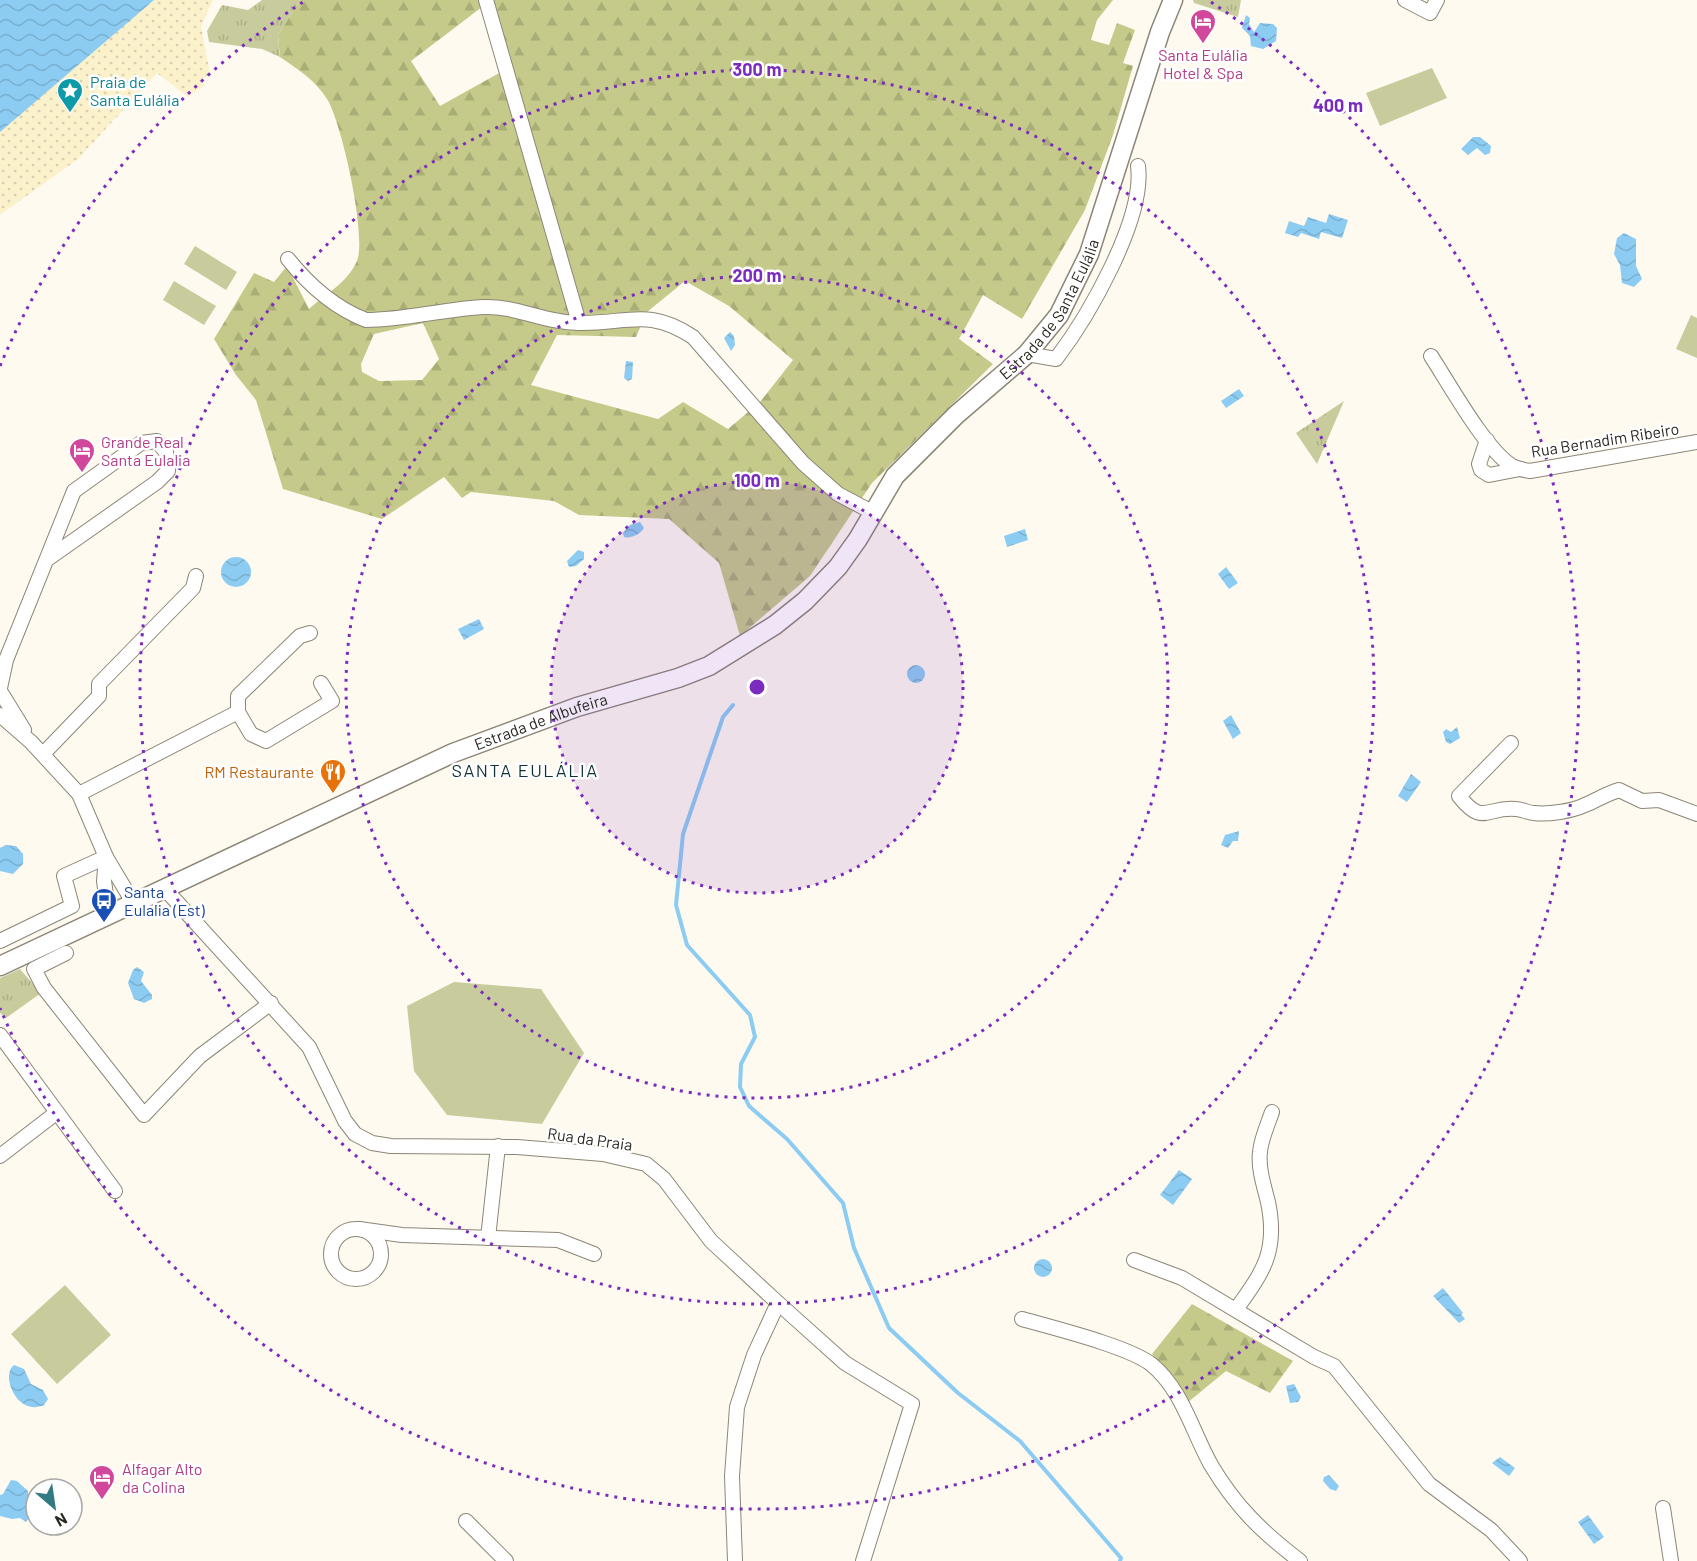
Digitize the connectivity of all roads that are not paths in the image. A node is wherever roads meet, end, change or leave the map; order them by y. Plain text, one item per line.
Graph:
1 (486, 0) edge
2 (1173, 0) edge
3 (1405, 0) edge
4 (1437, 0) edge
5 (1138, 166) dead end
6 (288, 259) dead end
7 (579, 323) junction
8 (1027, 354) junction
9 (1431, 356) dead end
10 (1487, 440) junction
11 (1697, 442) edge
12 (1520, 469) junction
13 (872, 512) junction
14 (49, 558) junction
15 (838, 567) joint
16 (196, 576) dead end
17 (310, 633) dead end
18 (321, 683) dead end
19 (0, 689) edge
20 (238, 712) junction
21 (0, 715) edge
22 (31, 742) junction
23 (1511, 743) dead end
24 (43, 754) junction
25 (79, 794) junction
26 (1697, 814) edge
27 (106, 857) junction
28 (165, 889) junction
29 (134, 904) junction
30 (109, 916) junction
31 (0, 941) edge
32 (66, 953) dead end
33 (0, 966) edge
34 (271, 1003) junction
35 (0, 1035) edge
36 (1272, 1112) dead end
37 (56, 1113) junction
38 (498, 1146) junction
39 (0, 1156) edge
40 (115, 1191) dead end
41 (358, 1229) junction
42 (402, 1235) junction
43 (488, 1238) junction
44 (381, 1252) junction
45 (594, 1254) dead end
46 (1134, 1260) dead end
47 (778, 1303) junction
48 (1237, 1308) junction
49 (1022, 1319) dead end
50 (1663, 1508) dead end
51 (466, 1521) dead end
52 (506, 1561) edge
53 (735, 1561) edge
54 (863, 1561) edge
55 (1300, 1561) edge
56 (1520, 1561) edge
57 (1671, 1561) edge

1 - 7 street
2 - 8 street, Estrada de Santa Eulália
3 - 4 street
5 - 8 street
6 - 7 street
7 - 13 street
8 - 13 street, Estrada de Santa Eulália
9 - 10 street, Rua Bernadim Ribeiro
10 - 12 street, Rua Bernadim Ribeiro
10 - 12 street
11 - 12 street, Rua Bernadim Ribeiro
13 - 15 street, Estrada de Santa Eulália
14 - 14 street
14 - 19 street
15 - 28 street, Estrada de Albufeira
16 - 24 street
17 - 20 street
18 - 20 street
19 - 22 street
20 - 25 street
21 - 22 street
22 - 24 street
23 - 26 street
24 - 25 street
25 - 27 street
27 - 29 street
27 - 30 street
27 - 31 street
28 - 29 street, Estrada de Albufeira
28 - 34 street, Rua da Praia
29 - 30 street, Estrada de Albufeira
30 - 33 street, Estrada de Albufeira
32 - 34 street
34 - 38 street, Rua da Praia
35 - 37 street
36 - 48 street
37 - 39 street
37 - 40 street
38 - 43 street
38 - 47 street, Rua da Praia
41 - 42 street
41 - 44 street
41 - 44 street
42 - 43 street
42 - 44 street
43 - 45 street
46 - 48 street
47 - 53 street
47 - 54 street, Rua da Praia
48 - 56 street
49 - 55 street
50 - 57 street
51 - 52 street

